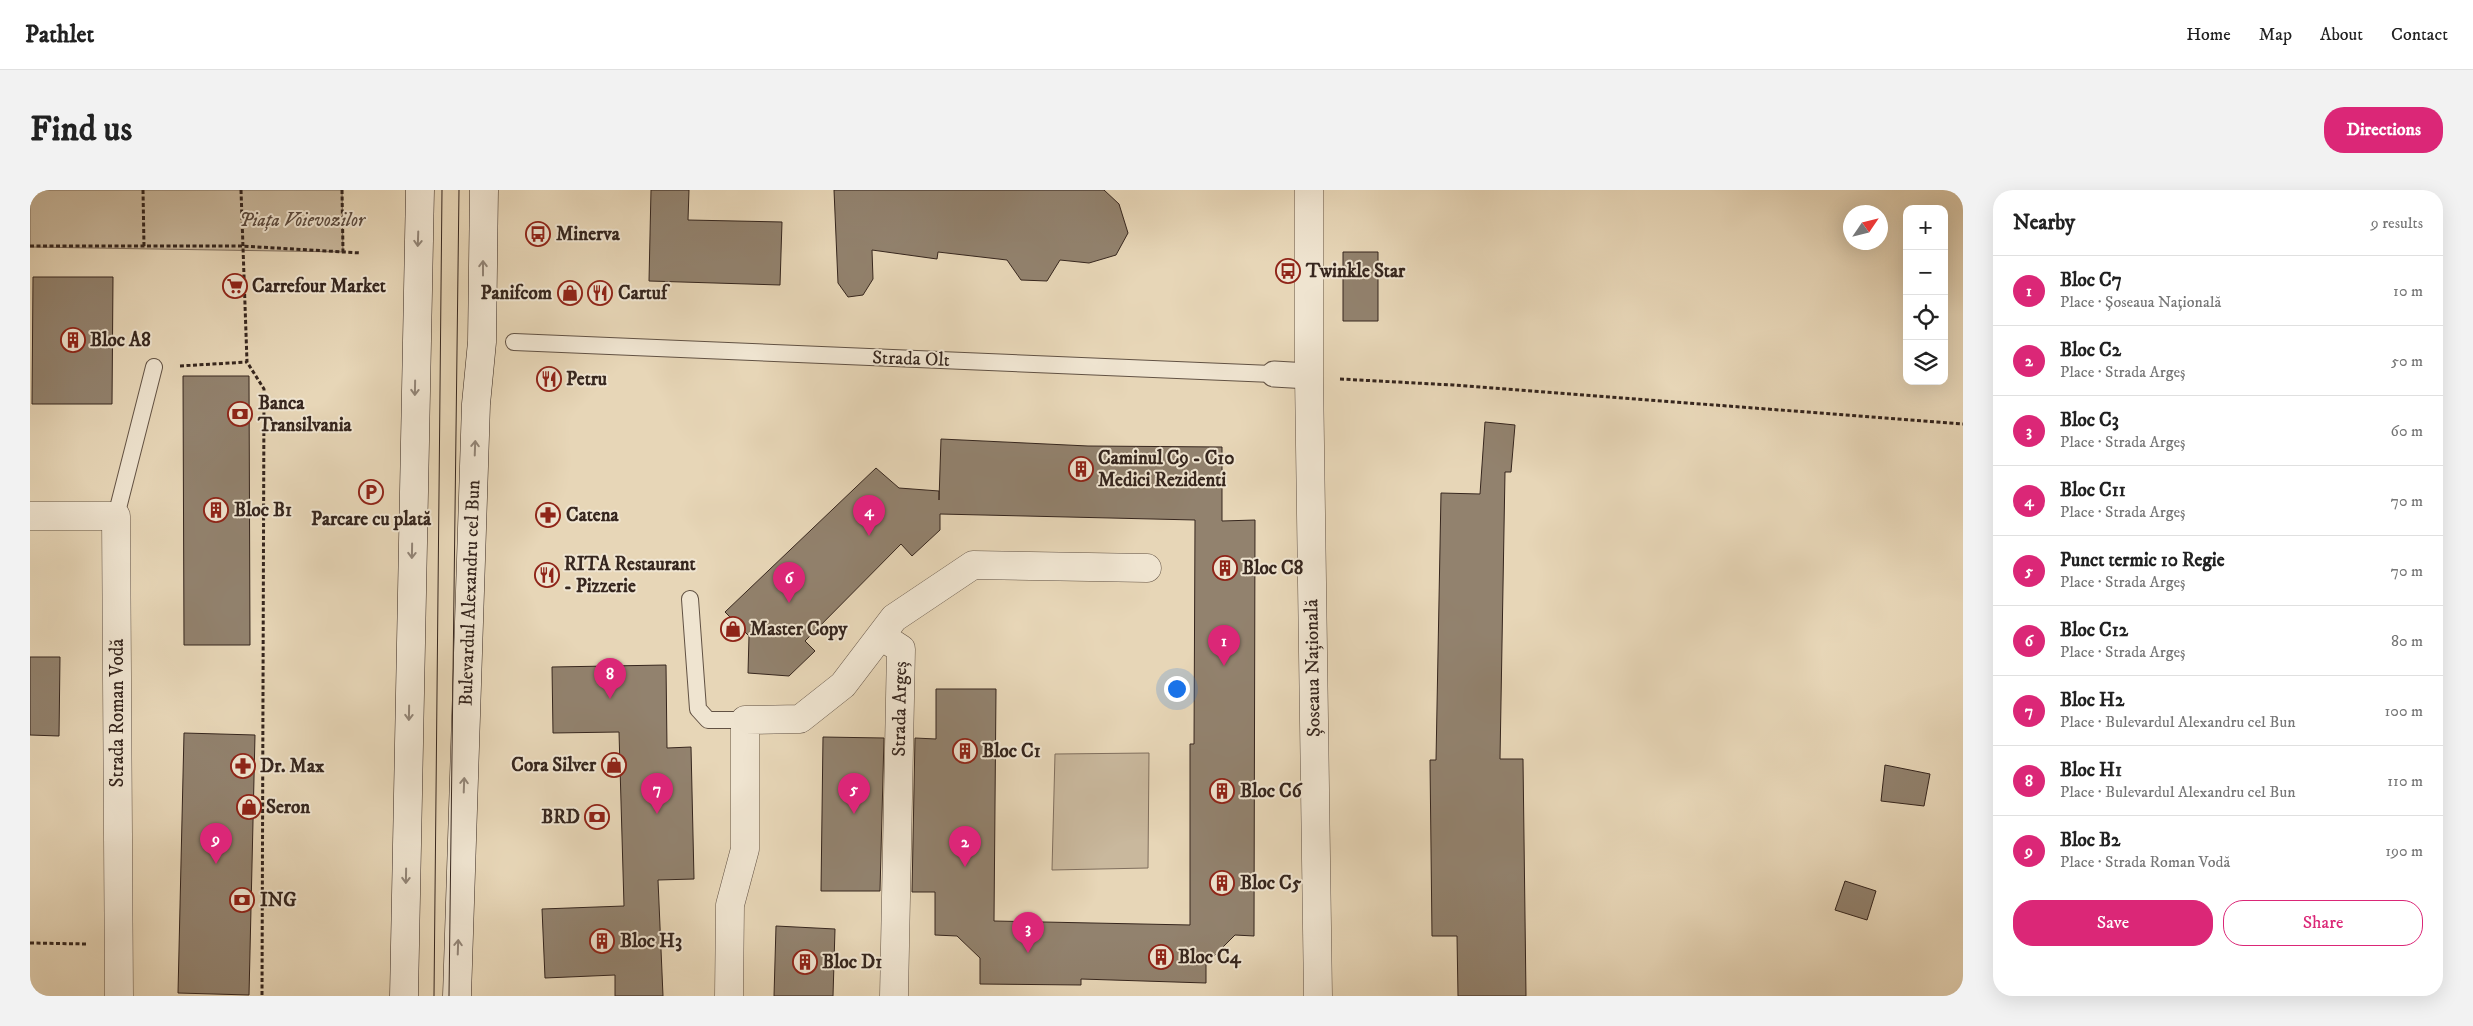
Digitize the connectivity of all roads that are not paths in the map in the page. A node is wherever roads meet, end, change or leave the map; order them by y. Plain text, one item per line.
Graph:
1 (420, 190) edge
2 (484, 190) edge
3 (1309, 190) edge
4 (514, 342) dead end
5 (154, 367) road end
6 (1274, 374) joint
7 (1309, 376) junction
8 (30, 516) edge
9 (116, 516) junction
10 (1147, 568) dead end
11 (690, 599) dead end
12 (880, 636) junction
13 (745, 720) junction
14 (119, 996) edge
15 (404, 996) edge
16 (457, 996) edge
17 (729, 996) edge
18 (894, 996) edge
19 (1318, 996) edge

1 -> 15 street
16 -> 2 street, Bulevardul Alexandru cel Bun
3 - 7 street, Șoseaua Națională
4 - 6 lane, Strada Olt
5 - 9 lane
6 - 7 street, Strada Olt
7 - 19 street, Șoseaua Națională
8 - 9 street
9 - 14 street, Strada Roman Vodă
10 - 12 street, Strada Argeș
11 - 13 lane
12 - 13 street
12 - 18 street, Strada Argeș
13 - 17 street

